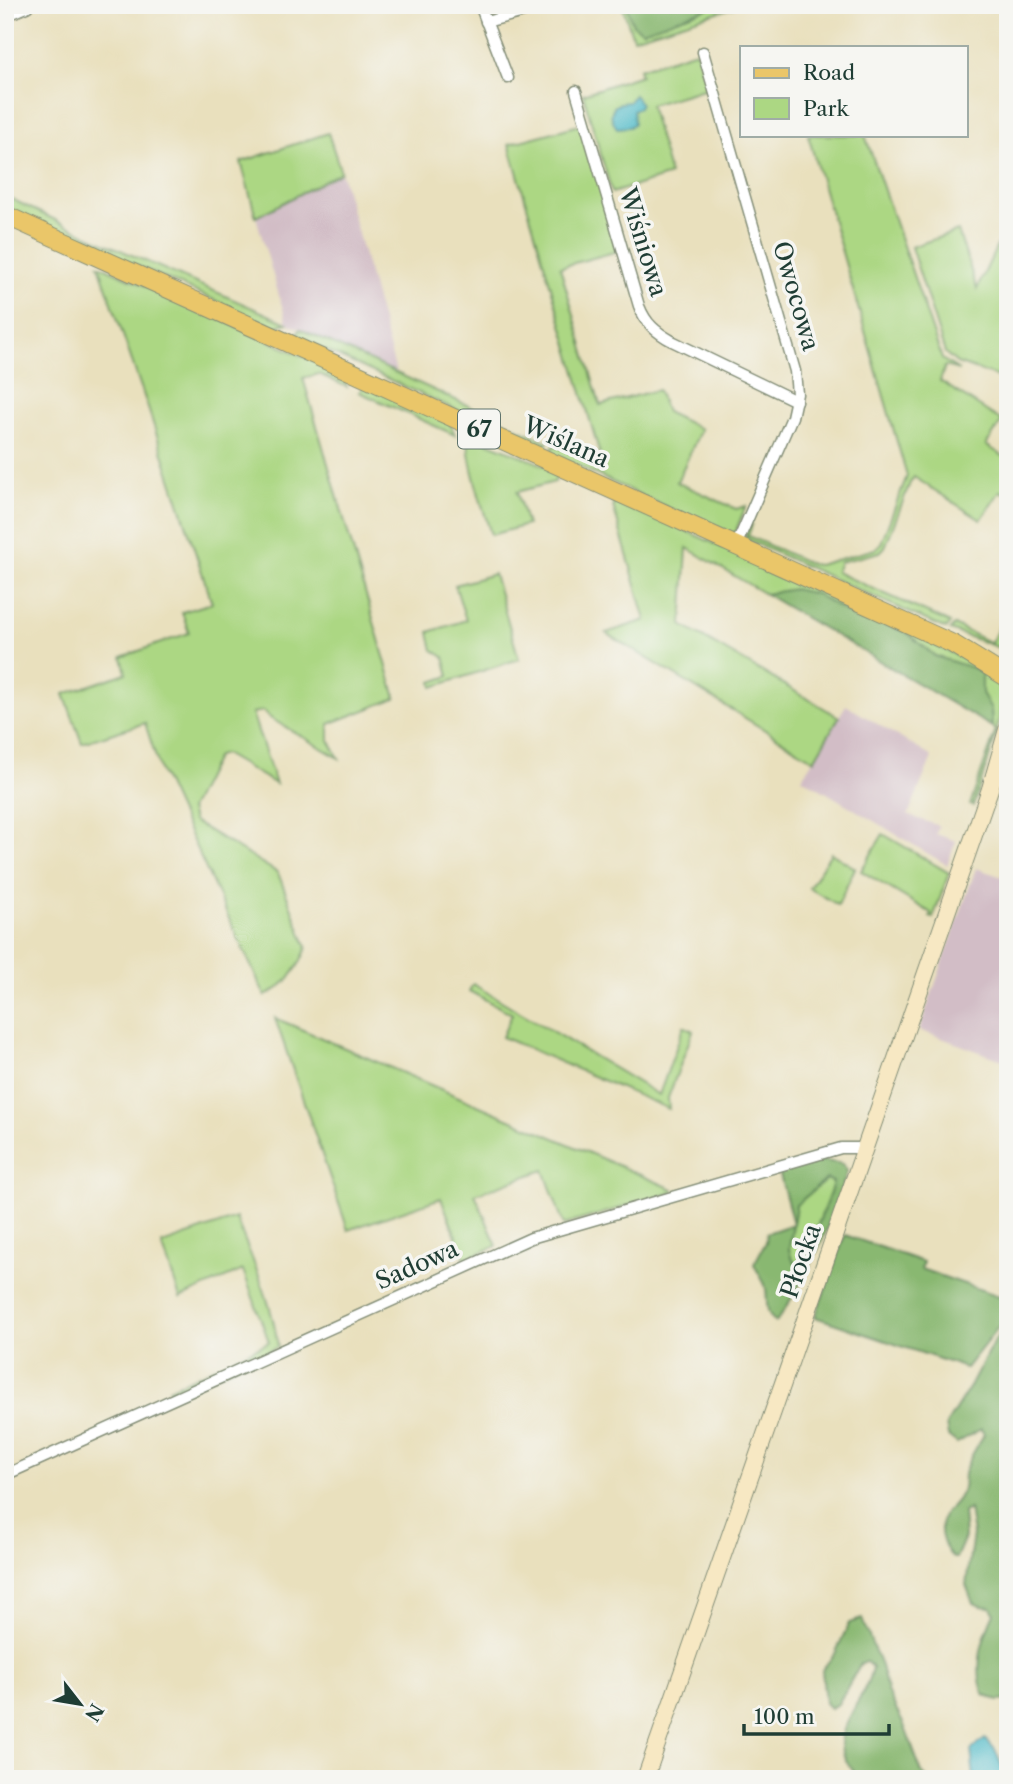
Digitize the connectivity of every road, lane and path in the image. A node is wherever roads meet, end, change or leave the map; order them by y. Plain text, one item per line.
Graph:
1 (26, 5) edge
2 (480, 5) edge
3 (550, 5) edge
4 (5, 14) edge
5 (486, 22) junction
6 (703, 52) dead end
7 (508, 78) dead end
8 (576, 91) dead end
9 (5, 215) edge
10 (796, 401) junction
11 (736, 546) junction
12 (953, 644) junction
13 (1008, 660) edge
14 (1008, 678) edge
15 (1008, 726) edge
16 (1008, 743) edge
17 (1000, 759) junction
18 (865, 1148) junction
19 (5, 1475) edge
20 (645, 1779) edge

1 - 4 street
2 - 5 street
3 - 5 street
5 - 7 street
6 - 10 street, Owocowa
8 - 10 street, Wiśniowa
9 - 11 main road, Wiślana / 67
10 - 11 street, Owocowa
11 - 12 main road, Wiślana / 67
12 - 13 main road, Wiślana / 67
12 - 14 main road, Wiślana / 67
15 - 17 main road, Płocka
16 - 17 main road, Płocka
17 - 18 main road, Płocka
18 - 19 street, Sadowa
18 - 20 main road, Płocka

